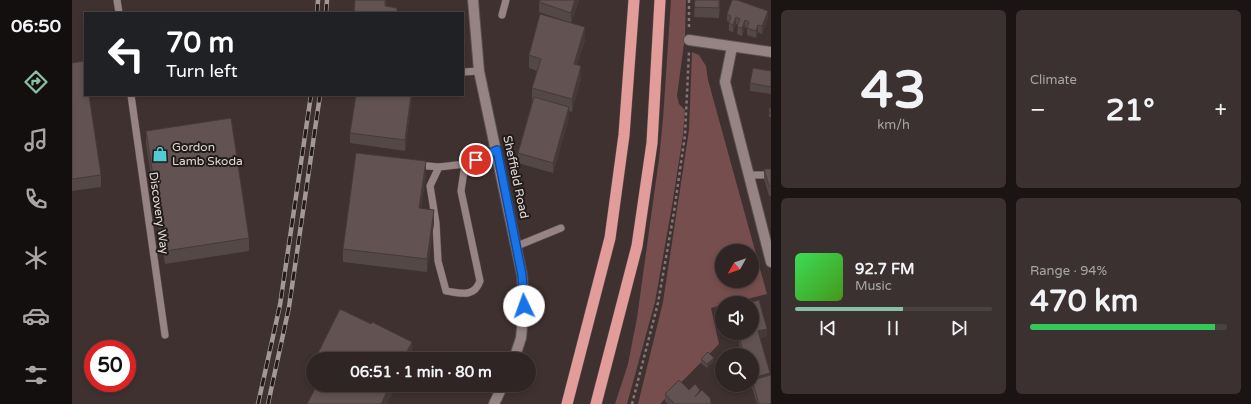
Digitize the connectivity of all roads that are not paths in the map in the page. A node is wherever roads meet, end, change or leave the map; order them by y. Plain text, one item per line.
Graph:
1 (117, 0) edge
2 (473, 0) edge
3 (506, 0) edge
4 (634, 0) edge
5 (660, 0) edge
6 (119, 12) edge
7 (502, 15) dead end
8 (689, 40) road end
9 (732, 47) junction
10 (771, 52) edge
11 (479, 71) junction
12 (464, 72) edge
13 (131, 96) edge
14 (497, 150) junction
15 (409, 164) edge
16 (465, 164) junction
17 (439, 167) junction
18 (749, 175) junction
19 (771, 175) edge
20 (561, 228) dead end
21 (517, 246) junction
22 (771, 262) edge
23 (165, 335) dead end
24 (516, 352) edge
25 (500, 392) edge
26 (494, 404) edge
27 (567, 404) edge
28 (596, 404) edge

1 - 6 lane
2 - 11 main road, Sheffield Road
3 - 7 lane
4 - 27 highway
5 - 28 highway
8 - 9 main road
9 - 10 main road
9 - 18 main road
11 - 12 lane
11 - 14 main road, Sheffield Road
13 - 23 lane, Discovery Way
14 - 16 lane
14 - 21 main road, Sheffield Road
15 - 17 lane
16 - 17 lane
16 - 17 lane
18 - 19 lane
18 - 22 main road
20 - 21 lane
21 - 24 main road, Sheffield Road
25 - 26 main road

